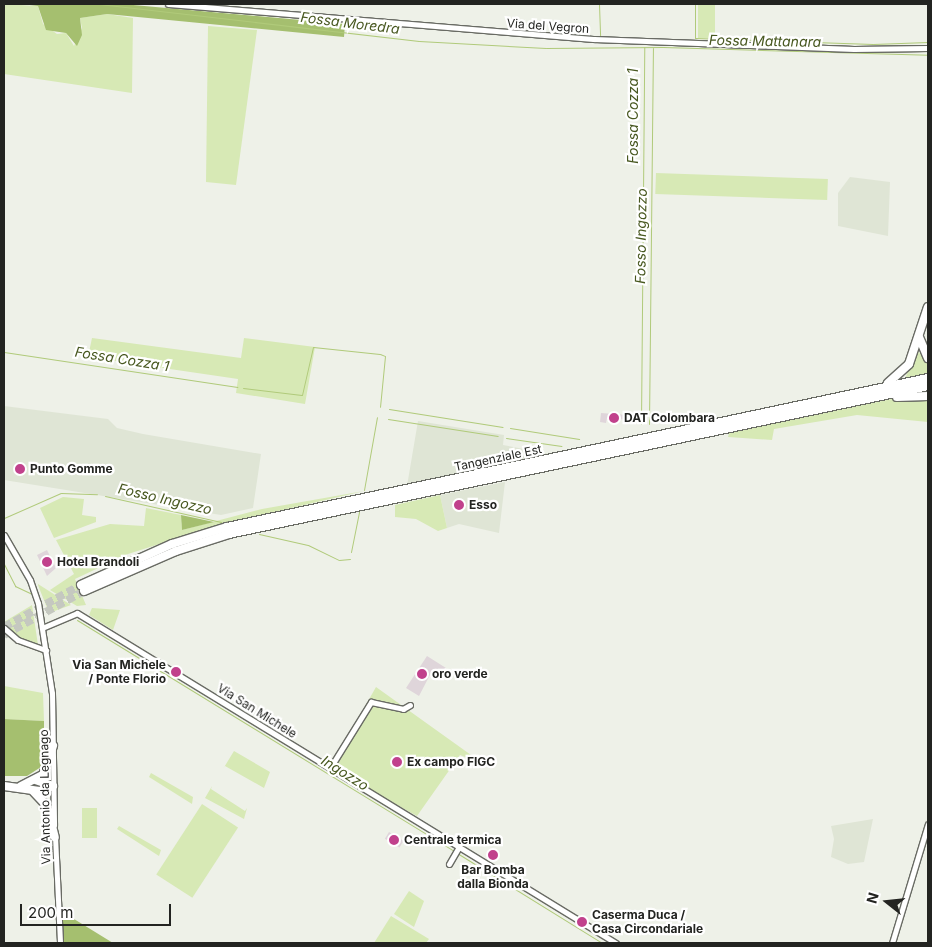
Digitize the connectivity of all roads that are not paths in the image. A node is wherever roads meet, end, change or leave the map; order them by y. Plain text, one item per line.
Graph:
1 (168, 4) edge
2 (928, 48) edge
3 (928, 307) edge
4 (918, 332) junction
5 (928, 358) edge
6 (928, 378) edge
7 (928, 386) edge
8 (850, 395) junction
9 (928, 396) edge
10 (867, 399) junction
11 (4, 535) edge
12 (4, 628) edge
13 (42, 628) junction
14 (46, 650) junction
15 (410, 706) dead end
16 (53, 746) junction
17 (330, 768) junction
18 (36, 780) junction
19 (4, 786) edge
20 (21, 786) junction
21 (53, 786) junction
22 (31, 790) junction
23 (928, 824) edge
24 (55, 837) junction
25 (458, 848) junction
26 (449, 864) dead end
27 (60, 943) edge
28 (616, 943) edge
29 (892, 943) edge

1 - 2 street, Via del Vegron
3 - 4 highway
4 - 5 highway
4 - 8 highway
6 - 8 highway, Tangenziale Est
7 - 10 highway, Tangenziale Est
8 - 10 highway, Tangenziale Est
9 - 10 highway
11 - 13 street, Via Antonio da Legnago
12 - 14 street
13 - 14 street, Via Antonio da Legnago
13 - 17 street, Via San Michele
14 - 16 street, Via Antonio da Legnago
15 - 17 street
16 - 18 highway
16 - 21 street, Via Antonio da Legnago
17 - 25 street, Via San Michele
18 - 20 highway
18 - 21 highway
19 - 20 highway
20 - 22 highway
21 - 22 highway
21 - 24 street, Via Antonio da Legnago
22 - 24 highway
23 - 29 street
24 - 27 street, Via Antonio da Legnago
25 - 26 street
25 - 28 street, Via San Michele

